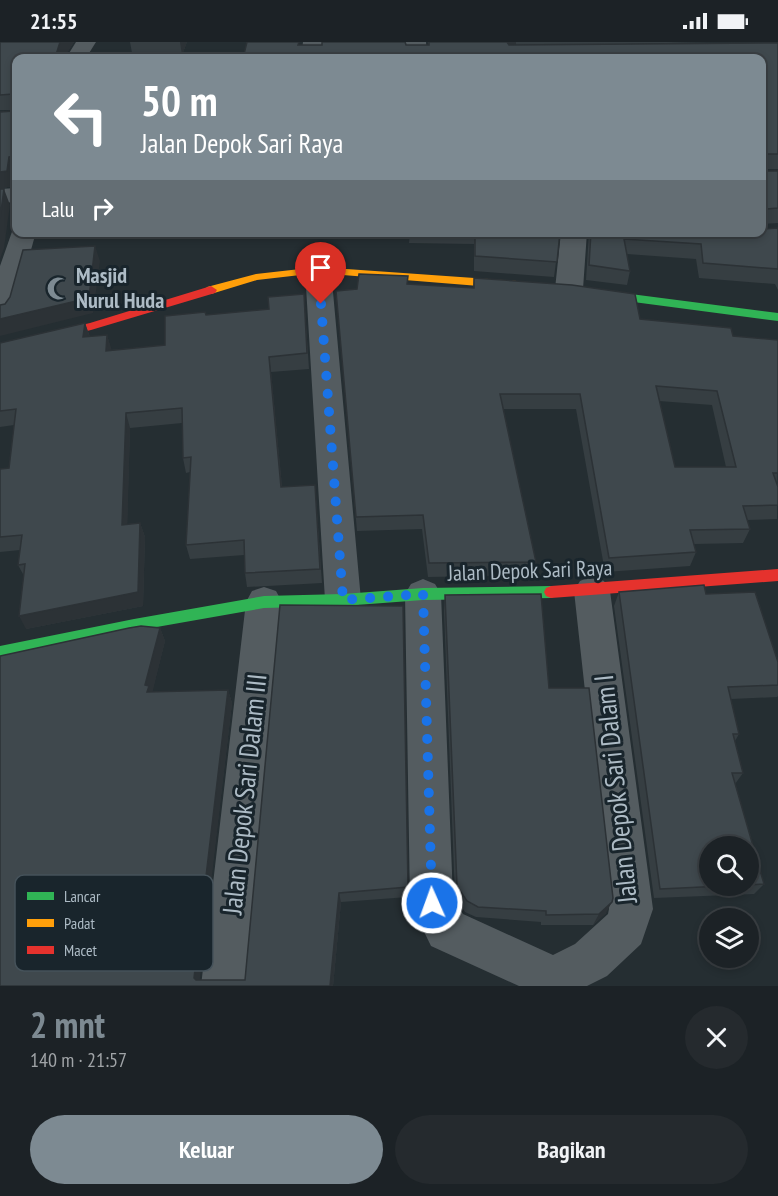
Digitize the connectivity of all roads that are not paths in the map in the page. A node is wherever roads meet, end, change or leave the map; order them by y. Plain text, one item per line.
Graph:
1 (22, 237) edge
2 (573, 237) edge
3 (318, 270) junction
4 (535, 287) edge
5 (563, 289) joint
6 (0, 311) edge
7 (778, 317) edge
8 (0, 348) edge
9 (778, 575) edge
10 (592, 591) junction
11 (423, 594) junction
12 (343, 600) junction
13 (264, 602) junction
14 (0, 653) edge
15 (553, 983) edge
16 (224, 986) edge

1 - 6 street
2 - 5 street
3 - 4 street
3 - 8 street
3 - 12 street
5 - 7 street
9 - 10 street, Jalan Depok Sari Raya
10 - 11 street, Jalan Depok Sari Raya
10 - 15 street, Jalan Depok Sari Dalam I
11 - 12 street, Jalan Depok Sari Raya
11 - 15 street
12 - 13 street, Jalan Depok Sari Raya
13 - 14 street, Jalan Depok Sari Raya
13 - 16 street, Jalan Depok Sari Dalam III

